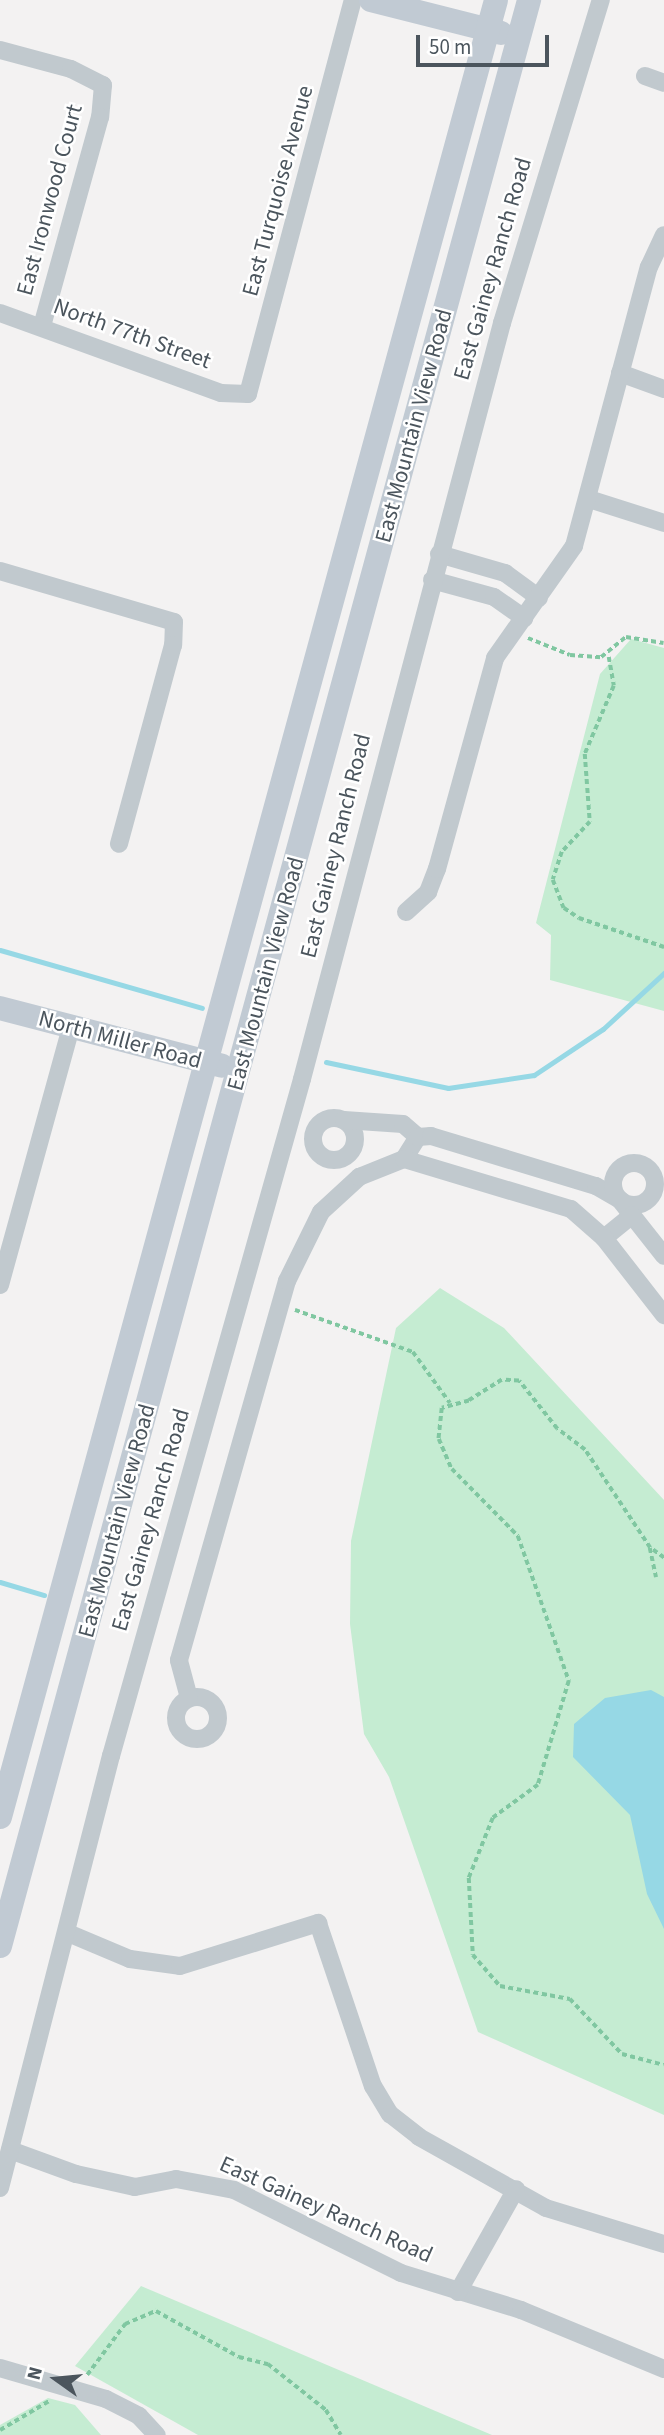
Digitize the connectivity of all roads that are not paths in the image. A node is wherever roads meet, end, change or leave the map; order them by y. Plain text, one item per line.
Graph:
1 (353, 0) edge
2 (371, 0) edge
3 (496, 0) edge
4 (529, 0) edge
5 (601, 0) edge
6 (487, 30) junction
7 (519, 37) junction
8 (0, 50) edge
9 (645, 76) dead end
10 (664, 83) edge
11 (664, 235) edge
12 (0, 313) edge
13 (42, 326) junction
14 (620, 373) junction
15 (664, 389) edge
16 (248, 394) joint
17 (589, 499) junction
18 (664, 523) edge
19 (439, 554) junction
20 (0, 571) edge
21 (432, 580) junction
22 (539, 598) junction
23 (519, 626) junction
24 (118, 844) dead end
25 (405, 912) dead end
26 (0, 1009) edge
27 (71, 1028) junction
28 (206, 1062) junction
29 (240, 1071) junction
30 (344, 1120) junction
31 (289, 1124) junction
32 (314, 1131) junction
33 (418, 1137) junction
34 (347, 1156) junction
35 (404, 1159) junction
36 (508, 1159) junction
37 (359, 1177) junction
38 (501, 1185) junction
39 (632, 1215) junction
40 (604, 1238) junction
41 (664, 1256) edge
42 (0, 1285) edge
43 (664, 1315) edge
44 (189, 1698) dead end
45 (0, 1817) edge
46 (68, 1933) junction
47 (0, 1946) edge
48 (10, 2150) junction
49 (0, 2188) edge
50 (516, 2189) junction
51 (664, 2244) edge
52 (458, 2292) junction
53 (0, 2368) edge
54 (664, 2369) edge
55 (157, 2435) edge

1 - 16 street, East Turquoise Avenue
2 - 6 main road
3 - 6 main road, East Mountain View Road
4 - 7 main road, East Mountain View Road
5 - 19 street, East Gainey Ranch Road
6 - 7 main road
6 - 28 main road, East Mountain View Road
7 - 29 main road, East Mountain View Road
8 - 13 street, East Ironwood Court
9 - 10 street
11 - 14 street
12 - 13 street, North 77th Street
13 - 16 street, North 77th Street
14 - 15 street
14 - 17 street
17 - 18 street
17 - 22 street
19 - 21 street, East Gainey Ranch Road
19 - 22 street
20 - 24 street
21 - 23 street
21 - 31 street, East Gainey Ranch Road
22 - 23 street
23 - 25 street
26 - 27 main road, North Miller Road
27 - 28 main road, North Miller Road
27 - 42 street
28 - 29 main road, North Miller Road
28 - 45 main road, East Mountain View Road
29 - 47 main road, East Mountain View Road
30 - 32 street
30 - 33 street
30 - 34 street
31 - 32 street
31 - 46 street, East Gainey Ranch Road
32 - 34 street
33 - 35 street
33 - 36 street
34 - 37 street
35 - 37 street
35 - 38 street
36 - 38 street
36 - 39 street
37 - 44 street
38 - 40 street
39 - 40 street
39 - 41 street
40 - 43 street
46 - 48 street, East Gainey Ranch Road
46 - 50 street
48 - 49 street, East Gainey Ranch Road
48 - 52 street, East Gainey Ranch Road
50 - 51 street
50 - 52 street
52 - 54 street, East Gainey Ranch Road
53 - 55 street

